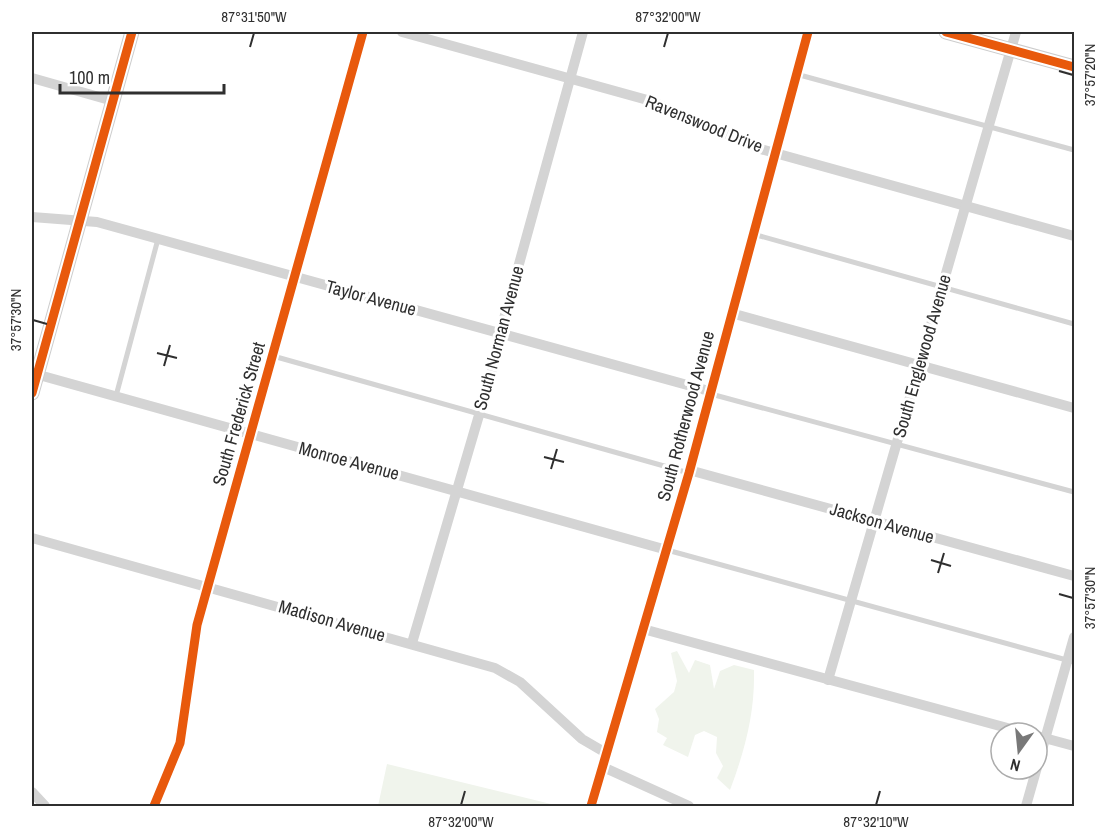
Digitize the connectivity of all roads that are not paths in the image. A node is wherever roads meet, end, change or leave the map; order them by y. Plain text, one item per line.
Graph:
1 (132, 32) edge
2 (363, 32) edge
3 (402, 32) edge
4 (583, 32) edge
5 (808, 32) edge
6 (946, 32) edge
7 (1016, 32) edge
8 (1011, 50) junction
9 (1074, 67) edge
10 (796, 74) junction
11 (32, 78) edge
12 (570, 78) junction
13 (113, 101) junction
14 (988, 128) junction
15 (1074, 150) edge
16 (775, 153) junction
17 (966, 205) junction
18 (32, 217) edge
19 (80, 220) junction
20 (752, 234) junction
21 (1074, 236) edge
22 (158, 239) junction
23 (296, 277) junction
24 (942, 287) junction
25 (731, 313) junction
26 (1074, 324) edge
27 (500, 333) junction
28 (273, 356) junction
29 (920, 364) junction
30 (34, 373) edge
31 (709, 392) junction
32 (32, 393) edge
33 (116, 396) junction
34 (1074, 408) edge
35 (479, 413) junction
36 (252, 434) junction
37 (897, 443) junction
38 (689, 471) junction
39 (456, 491) junction
40 (1074, 492) edge
41 (874, 522) junction
42 (32, 538) edge
43 (667, 550) junction
44 (1074, 576) edge
45 (207, 587) junction
46 (851, 601) junction
47 (643, 629) junction
48 (1074, 637) edge
49 (412, 643) junction
50 (1071, 661) edge
51 (828, 680) junction
52 (1047, 721) edge
53 (989, 723) edge
54 (1049, 739) edge
55 (1074, 746) edge
56 (606, 753) junction
57 (603, 767) junction
58 (1032, 781) edge
59 (32, 792) edge
60 (45, 807) edge
61 (154, 807) edge
62 (591, 807) edge
63 (689, 807) edge
64 (1026, 807) edge

1 - 13 street
2 - 23 street, South Frederick Street
3 - 12 street, Ravenswood Drive
4 - 12 street, South Norman Avenue
5 - 10 street, South Rotherwood Avenue
6 - 8 street
7 - 8 street, South Englewood Avenue
8 - 9 street
8 - 14 street, South Englewood Avenue
10 - 14 lane
10 - 16 street, South Rotherwood Avenue
11 - 13 street
12 - 16 street, Ravenswood Drive
12 - 27 street, South Norman Avenue
13 - 19 street
14 - 15 lane
14 - 17 street, South Englewood Avenue
16 - 17 street, Ravenswood Drive
16 - 20 street, South Rotherwood Avenue
17 - 21 street, Ravenswood Drive
17 - 24 street, South Englewood Avenue
18 - 19 street, Taylor Avenue
19 - 22 street, Taylor Avenue
19 - 30 street
20 - 24 lane
20 - 25 street, South Rotherwood Avenue
22 - 23 street, Taylor Avenue
22 - 33 lane
23 - 27 street, Taylor Avenue
23 - 28 street, South Frederick Street
24 - 26 lane
24 - 29 street, South Englewood Avenue
25 - 29 street
25 - 31 street, South Rotherwood Avenue
27 - 31 street, Taylor Avenue
27 - 35 street, South Norman Avenue
28 - 35 lane
28 - 36 street, South Frederick Street
29 - 34 street
29 - 37 street, South Englewood Avenue
30 - 32 street
30 - 33 street, Monroe Avenue
31 - 37 lane
31 - 38 street, South Rotherwood Avenue
33 - 36 street, Monroe Avenue
35 - 38 lane
35 - 39 street, South Norman Avenue
36 - 39 street, Monroe Avenue
36 - 45 street, South Frederick Street
37 - 40 lane
37 - 41 street, South Englewood Avenue
38 - 41 street, Jackson Avenue
38 - 43 street, South Rotherwood Avenue
39 - 43 street, Monroe Avenue
39 - 49 street, South Norman Avenue
41 - 44 street, Jackson Avenue
41 - 46 street, South Englewood Avenue
42 - 45 street, Madison Avenue
43 - 46 lane
43 - 47 street, South Rotherwood Avenue
45 - 49 street, Madison Avenue
45 - 61 street, South Frederick Street
46 - 50 lane
46 - 51 street, South Englewood Avenue
47 - 51 street
47 - 56 street, South Rotherwood Avenue
48 - 50 street
49 - 56 street, Madison Avenue
50 - 52 street
51 - 53 street
54 - 55 street
56 - 57 street, South Rotherwood Avenue
57 - 62 street, South Rotherwood Avenue
57 - 63 street
58 - 64 street
59 - 60 street

